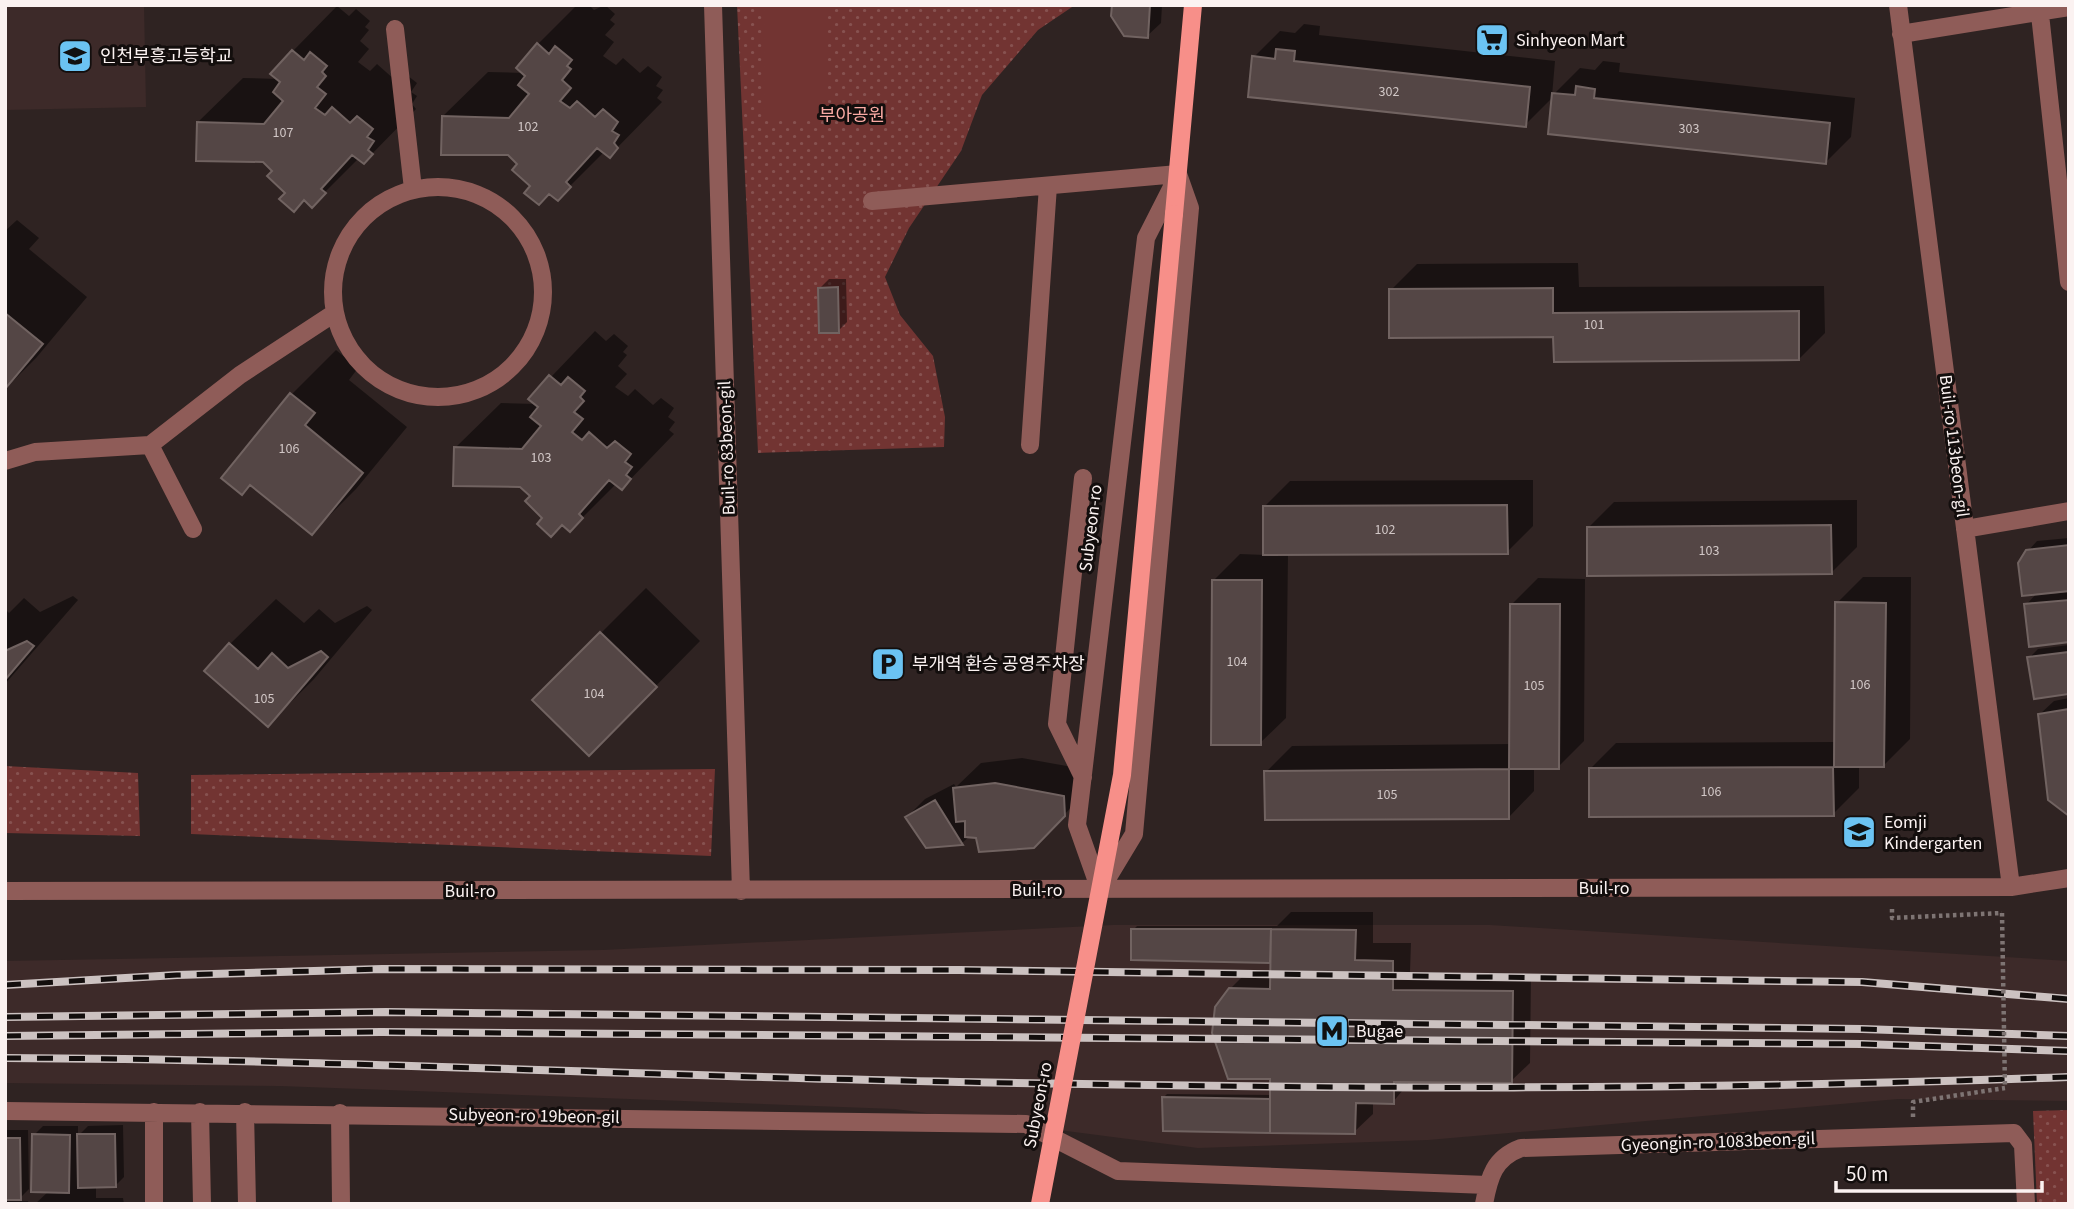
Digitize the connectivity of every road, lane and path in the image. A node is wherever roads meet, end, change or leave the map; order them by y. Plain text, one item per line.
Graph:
1 (713, 5) edge
2 (1192, 5) edge
3 (1898, 5) edge
4 (2069, 6) edge
5 (2039, 8) edge
6 (395, 29) dead end
7 (1901, 34) junction
8 (1178, 174) junction
9 (2063, 181) edge
10 (1048, 186) junction
11 (413, 188) junction
12 (872, 201) dead end
13 (2069, 282) edge
14 (333, 314) junction
15 (150, 445) junction
16 (1030, 445) dead end
17 (5, 461) edge
18 (1083, 478) dead end
19 (2069, 511) edge
20 (193, 529) dead end
21 (1965, 529) junction
22 (1083, 777) junction
23 (2069, 878) edge
24 (2011, 887) junction
25 (1100, 890) junction
26 (5, 891) edge
27 (741, 891) junction
28 (1892, 918) dead end
29 (1913, 1102) dead end
30 (5, 1111) edge
31 (154, 1112) junction
32 (201, 1112) junction
33 (245, 1112) junction
34 (340, 1113) junction
35 (1488, 1185) junction
36 (154, 1204) edge
37 (202, 1204) edge
38 (247, 1204) edge
39 (341, 1204) edge
40 (1040, 1204) edge
41 (1484, 1204) edge
42 (2025, 1204) edge

1 - 27 street, Buil-ro 83beon-gil
2 - 8 main road, Subyeon-ro
3 - 7 street, Buil-ro 113beon-gil
4 - 5 street
5 - 7 street
5 - 9 street
6 - 11 street
7 - 21 street, Buil-ro 113beon-gil
8 - 10 street
8 - 22 street, Subyeon-ro
8 - 25 street, Subyeon-ro
8 - 40 main road, Subyeon-ro, bridge
9 - 13 street
10 - 12 street
10 - 16 street
11 - 14 street
11 - 14 street
14 - 15 street
15 - 17 street
15 - 20 street
18 - 22 street
19 - 21 street
21 - 24 street, Buil-ro 113beon-gil
22 - 25 street, Subyeon-ro
23 - 24 street, Buil-ro
24 - 25 street, Buil-ro
25 - 27 street, Buil-ro
26 - 27 street, Buil-ro
28 - 29 path, bridge
30 - 31 street, Subyeon-ro 19beon-gil
31 - 32 street, Subyeon-ro 19beon-gil
31 - 36 street
32 - 33 street, Subyeon-ro 19beon-gil
32 - 37 street
33 - 34 street, Subyeon-ro 19beon-gil
33 - 38 street
34 - 35 street, Subyeon-ro 19beon-gil
34 - 39 street
35 - 41 street, Gyeongin-ro 1083beon-gil
35 - 42 street, Gyeongin-ro 1083beon-gil

